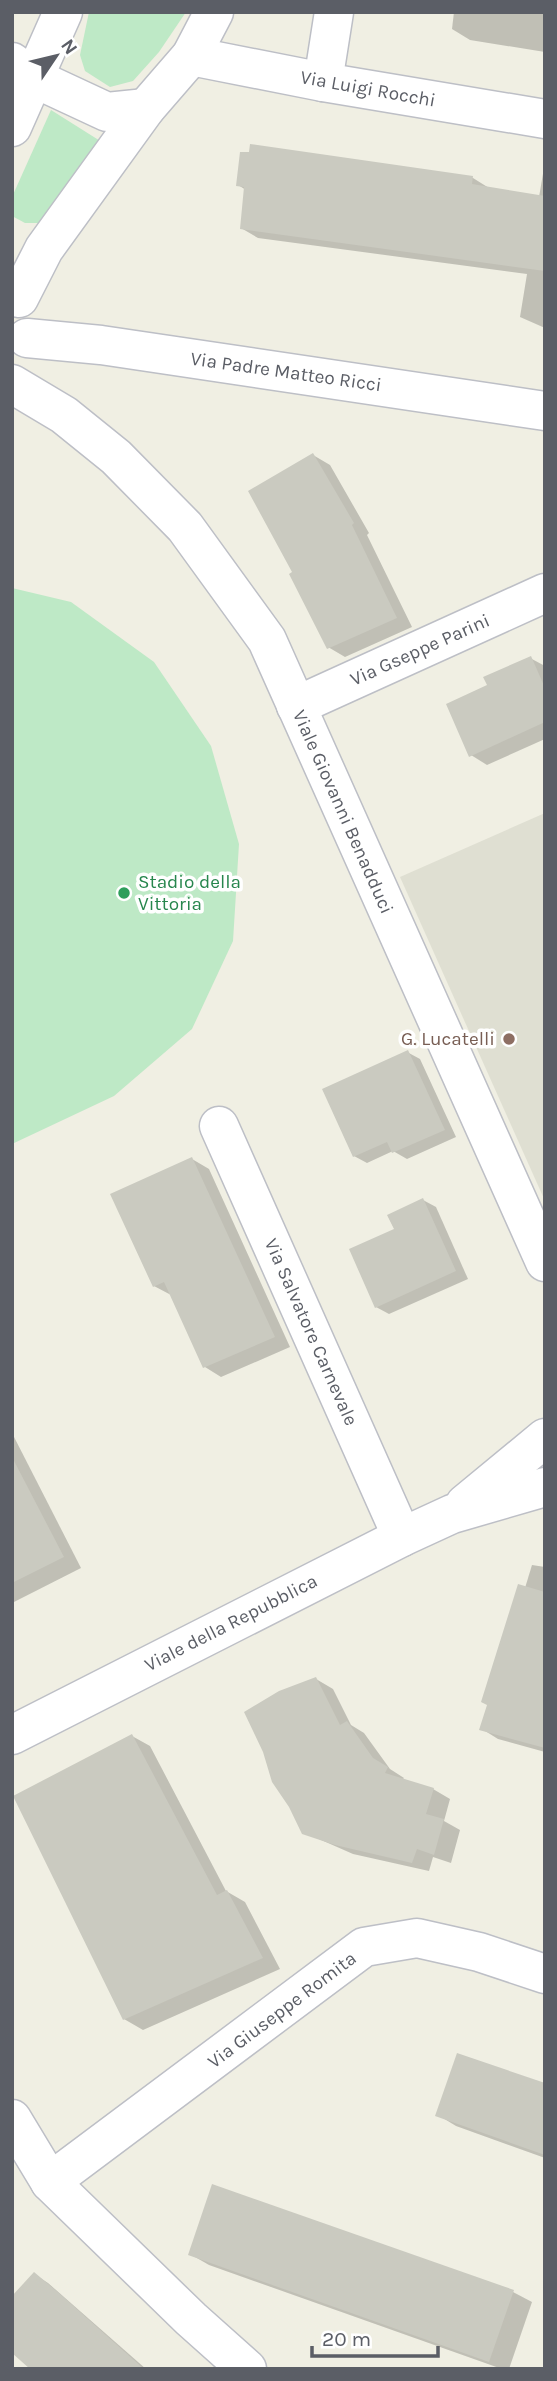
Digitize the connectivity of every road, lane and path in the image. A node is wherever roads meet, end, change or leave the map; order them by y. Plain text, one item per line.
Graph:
1 (63, 12) edge
2 (214, 12) edge
3 (334, 12) edge
4 (191, 56) junction
5 (23, 70) edge
6 (323, 82) junction
7 (146, 107) junction
8 (545, 119) edge
9 (12, 127) edge
10 (16, 294) edge
11 (19, 360) edge
12 (545, 411) edge
13 (545, 593) edge
14 (296, 706) junction
15 (219, 1126) dead end
16 (545, 1262) edge
17 (545, 1438) edge
18 (545, 1488) edge
19 (452, 1514) junction
20 (402, 1537) junction
21 (12, 1735) edge
22 (545, 1974) edge
23 (12, 2119) edge
24 (50, 2182) junction
25 (232, 2364) edge

1 - 5 street
2 - 4 street
3 - 6 street
4 - 6 street, Via Luigi Rocchi
4 - 7 street
5 - 7 street
5 - 9 street
6 - 8 street, Via Luigi Rocchi
7 - 10 street
10 - 11 street
11 - 12 street, Via Padre Matteo Ricci
11 - 14 street, Viale Giovanni Benadduci
13 - 14 street, Via Gseppe Parini
14 - 16 street, Viale Giovanni Benadduci
15 - 20 street, Via Salvatore Carnevale
17 - 19 street, Viale della Repubblica
18 - 19 street, Viale della Repubblica
19 - 20 street, Viale della Repubblica
20 - 21 street, Viale della Repubblica
22 - 24 street, Via Giuseppe Romita
23 - 24 street
24 - 25 street

